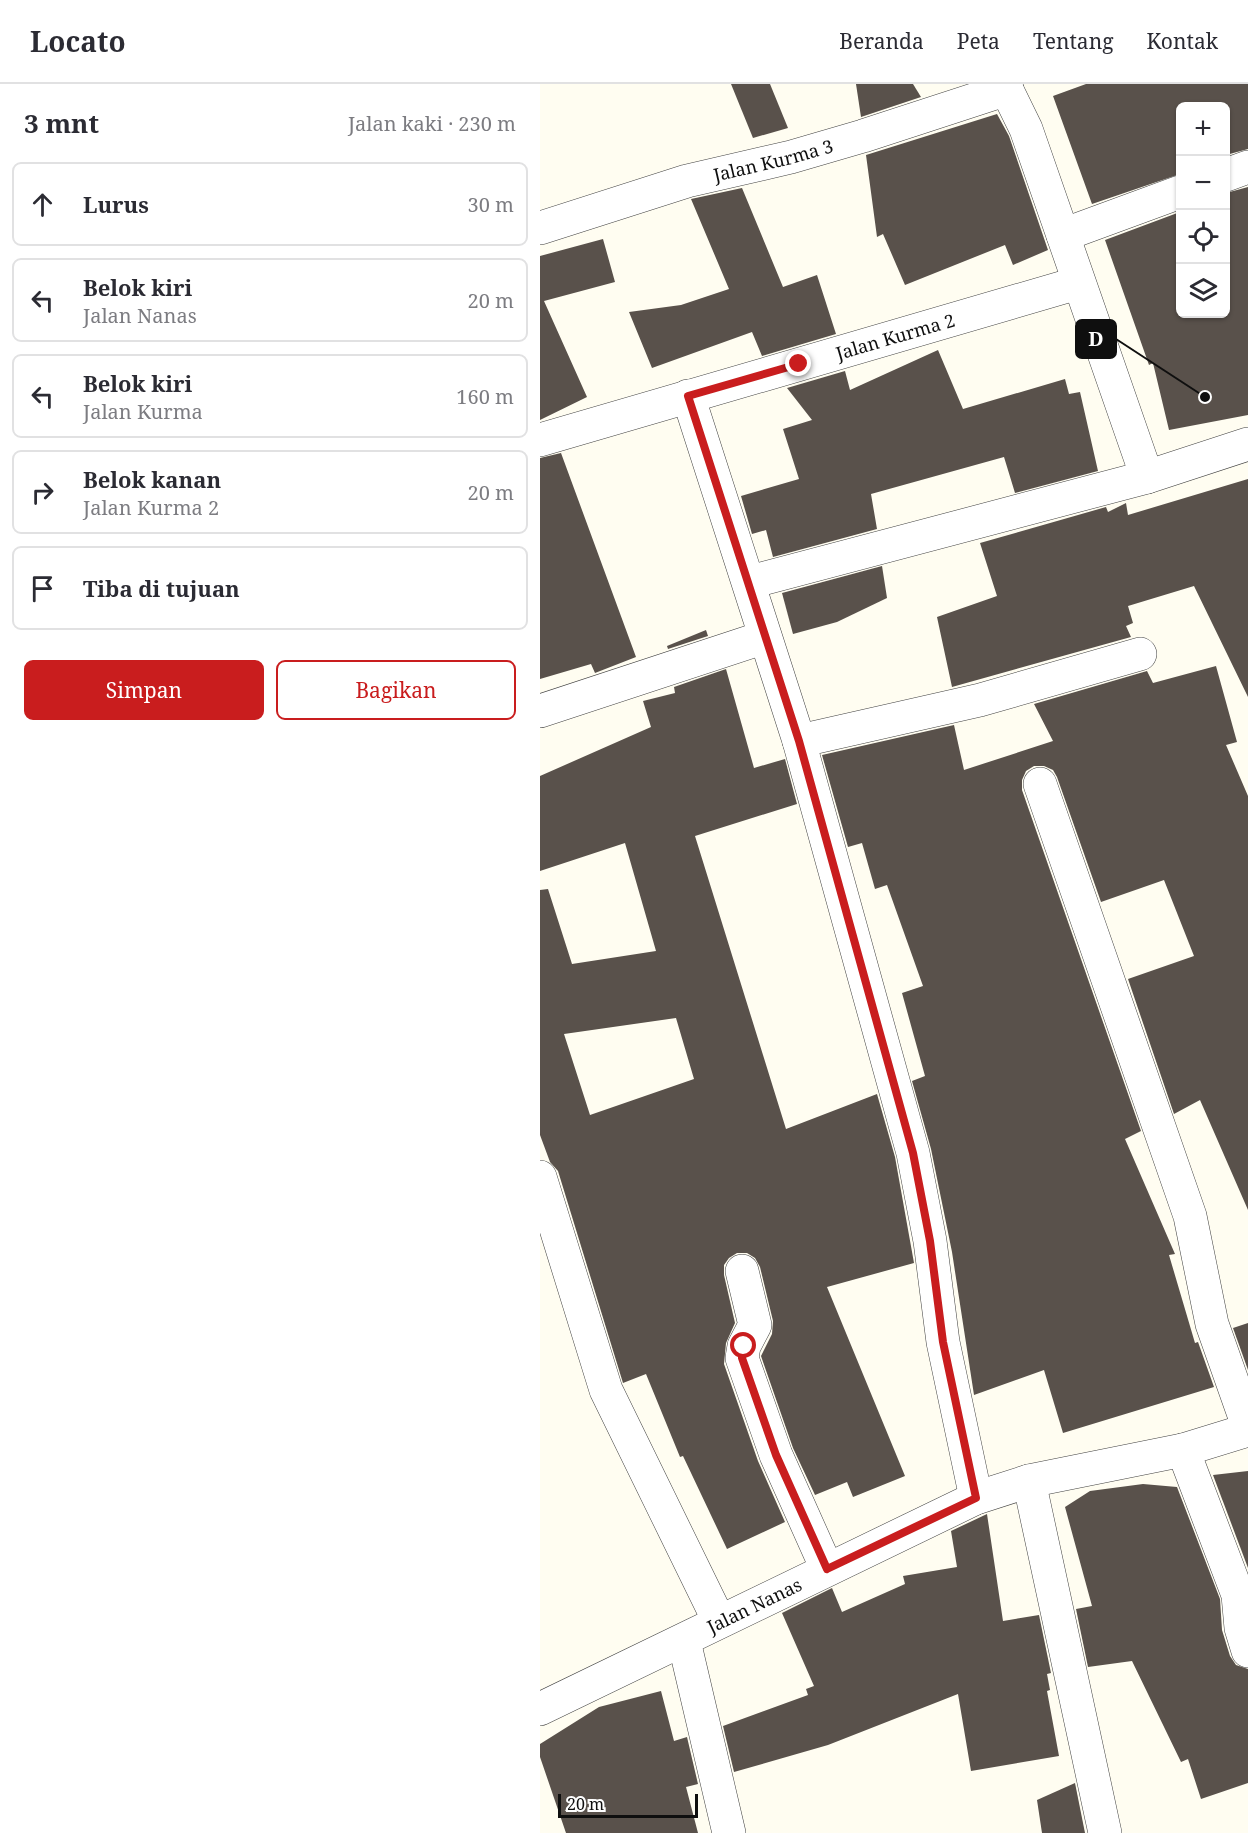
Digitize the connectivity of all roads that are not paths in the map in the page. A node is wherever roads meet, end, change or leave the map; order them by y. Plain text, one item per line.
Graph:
1 (1006, 87) edge
2 (1248, 167) edge
3 (1230, 174) edge
4 (1176, 193) edge
5 (540, 228) edge
6 (1063, 235) junction
7 (1078, 283) junction
8 (688, 396) junction
9 (540, 440) edge
10 (1248, 444) edge
11 (1147, 477) junction
12 (750, 582) junction
13 (765, 637) junction
14 (1140, 654) dead end
15 (540, 711) edge
16 (799, 741) junction
17 (1040, 784) dead end
18 (540, 1177) edge
19 (742, 1271) dead end
20 (1248, 1428) edge
21 (1184, 1450) junction
22 (1029, 1480) junction
23 (976, 1498) junction
24 (827, 1569) junction
25 (719, 1621) junction
26 (684, 1641) junction
27 (1248, 1651) edge
28 (540, 1709) edge
29 (729, 1833) edge
30 (1105, 1833) edge

1 - 5 street, Jalan Kurma 3
1 - 6 street
2 - 3 street
4 - 6 street
6 - 7 street
7 - 8 street, Jalan Kurma 2
7 - 11 street
8 - 9 street, Jalan Kurma 2
8 - 12 street
10 - 11 street
11 - 12 street
12 - 13 street
13 - 15 street
13 - 16 street
14 - 16 street
16 - 23 street
17 - 20 street
18 - 25 street
19 - 24 street
20 - 21 street, Jalan Nanas
21 - 22 street, Jalan Nanas
21 - 27 street
22 - 23 street, Jalan Nanas
22 - 30 street
23 - 24 street, Jalan Nanas
24 - 25 street, Jalan Nanas
25 - 26 street, Jalan Nanas
26 - 28 street, Jalan Nanas
26 - 29 street

